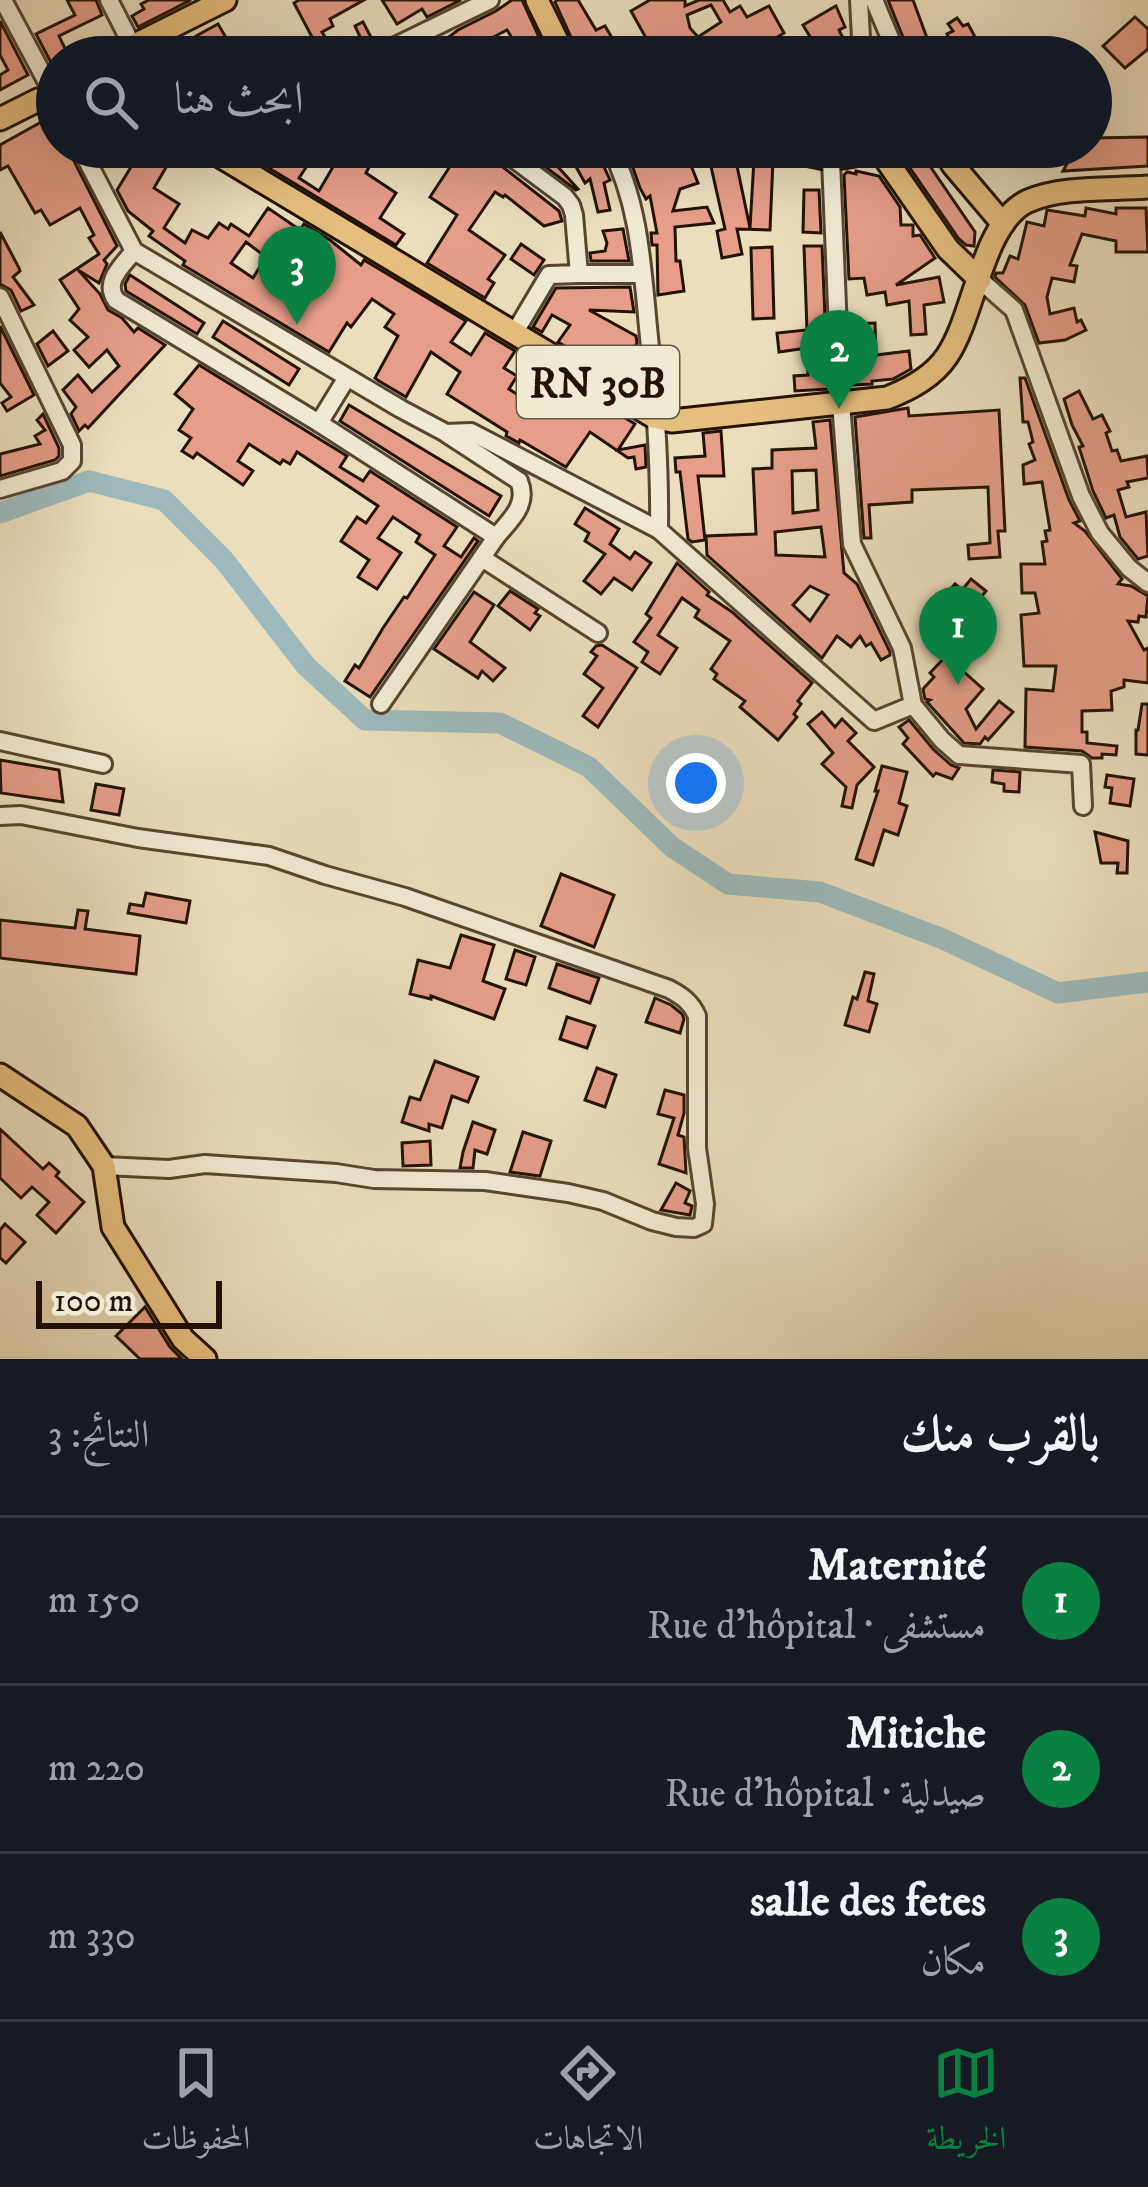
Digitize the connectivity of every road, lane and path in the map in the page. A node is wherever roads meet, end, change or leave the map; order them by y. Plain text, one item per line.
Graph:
1 (3, 0) edge
2 (109, 0) edge
3 (225, 0) edge
4 (490, 0) edge
5 (538, 0) edge
6 (859, 0) edge
7 (874, 0) edge
8 (128, 36) edge
9 (153, 36) edge
10 (417, 36) edge
11 (555, 36) edge
12 (861, 36) edge
13 (889, 36) edge
14 (36, 62) edge
15 (36, 102) edge
16 (0, 119) edge
17 (91, 168) edge
18 (240, 168) edge
19 (526, 168) edge
20 (621, 168) edge
21 (831, 168) edge
22 (890, 168) edge
23 (956, 168) edge
24 (1148, 187) edge
25 (1003, 224) junction
26 (134, 251) junction
27 (579, 274) junction
28 (642, 274) junction
29 (980, 280) junction
30 (0, 296) edge
31 (515, 332) junction
32 (346, 379) junction
33 (841, 403) junction
34 (654, 417) junction
35 (319, 424) junction
36 (446, 433) junction
37 (0, 489) edge
38 (659, 530) junction
39 (496, 538) junction
40 (482, 558) junction
41 (1148, 583) edge
42 (598, 634) dead end
43 (381, 704) dead end
44 (913, 706) junction
45 (0, 740) edge
46 (103, 764) dead end
47 (1083, 806) dead end
48 (0, 816) edge
49 (0, 1075) edge
50 (104, 1166) junction
51 (205, 1359) edge

1 - 14 street
2 - 8 street
3 - 9 main road
4 - 10 street
5 - 11 main road
6 - 12 street
7 - 13 street
15 - 16 main road
17 - 26 street
18 - 31 main road, RN 30B
19 - 27 street
20 - 28 street
21 - 33 street
22 - 29 main road
23 - 25 main road
24 - 25 main road
25 - 29 main road, RN 30B
26 - 32 street
26 - 35 street
27 - 28 street
27 - 31 street
28 - 34 street
29 - 33 main road, RN 30B
29 - 41 street
30 - 37 street
31 - 34 main road, RN 30B
32 - 35 street
32 - 36 street
33 - 34 main road, RN 30B
33 - 44 street
34 - 38 street
35 - 39 street
36 - 38 street
36 - 39 street
38 - 44 street
39 - 40 street
40 - 42 street
40 - 43 street
44 - 47 street
45 - 46 street
48 - 50 street
49 - 50 main road
50 - 51 main road

